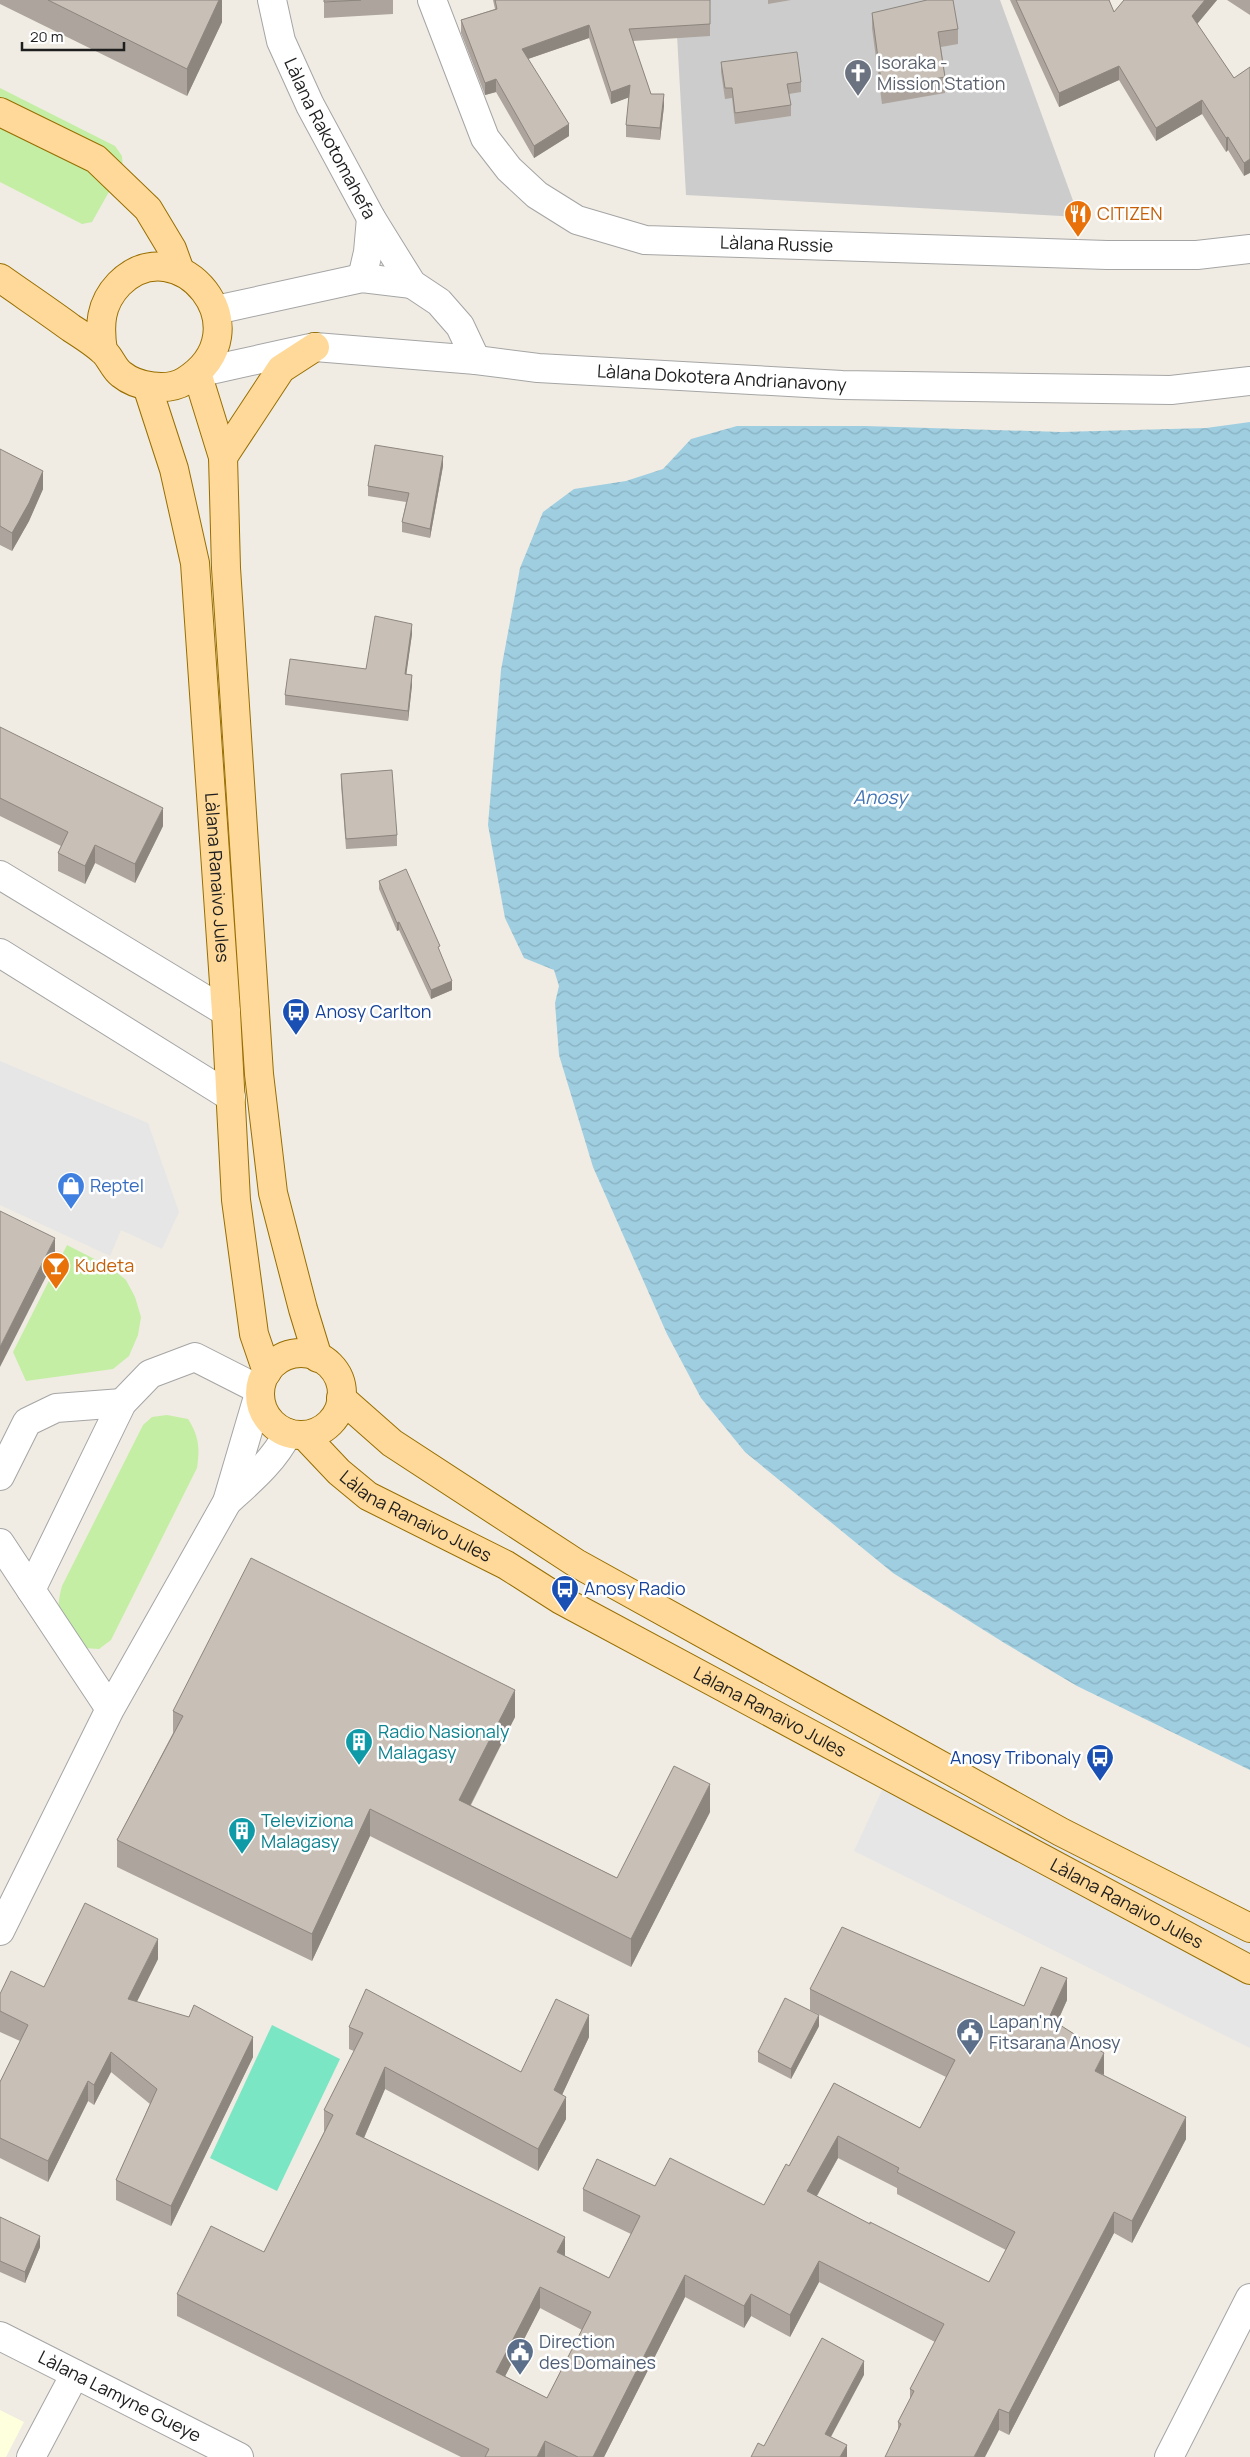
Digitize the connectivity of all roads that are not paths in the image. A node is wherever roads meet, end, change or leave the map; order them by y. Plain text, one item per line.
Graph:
1 (272, 0) edge
2 (432, 0) edge
3 (0, 112) edge
4 (371, 218) junction
5 (1250, 249) edge
6 (180, 271) junction
7 (0, 278) edge
8 (362, 278) junction
9 (412, 284) junction
10 (216, 310) junction
11 (315, 347) junction
12 (103, 350) junction
13 (476, 360) junction
14 (197, 373) junction
15 (1250, 381) edge
16 (147, 386) junction
17 (223, 457) junction
18 (0, 875) edge
19 (0, 953) edge
20 (226, 1012) junction
21 (231, 1097) junction
22 (318, 1358) junction
23 (263, 1381) junction
24 (342, 1398) junction
25 (122, 1403) junction
26 (296, 1434) junction
27 (0, 1476) edge
28 (227, 1502) junction
29 (3, 1558) edge
30 (31, 1590) junction
31 (110, 1709) junction
32 (1250, 1928) edge
33 (0, 1932) edge
34 (1250, 1970) edge
35 (1250, 2298) edge
36 (0, 2336) edge
37 (75, 2374) junction
38 (31, 2457) edge
39 (239, 2457) edge
40 (1169, 2457) edge

1 - 4 street, Làlana Rakotomahefa
2 - 5 street, Làlana Russie
3 - 6 main road
4 - 8 street, Làlana Rakotomahefa
4 - 9 street
6 - 10 main road
6 - 12 main road
7 - 12 main road
8 - 9 street
8 - 10 street
9 - 13 street
10 - 14 main road
11 - 13 street, Làlana Dokotera Andrianavony
11 - 14 street, Làlana Dokotera Andrianavony
11 - 17 main road
12 - 16 main road
13 - 15 street, Làlana Dokotera Andrianavony
14 - 16 main road
14 - 17 main road, Làlana Ranaivo Jules
16 - 20 main road, Làlana Ranaivo Jules
17 - 22 main road, Làlana Ranaivo Jules
18 - 20 street
19 - 21 street
20 - 21 main road, Làlana Ranaivo Jules
21 - 23 main road, Làlana Ranaivo Jules
22 - 23 main road
22 - 24 main road
23 - 25 street
23 - 26 main road
23 - 28 street
24 - 26 main road
24 - 32 main road, Làlana Ranaivo Jules
25 - 27 street
25 - 30 street
26 - 28 street
26 - 34 main road, Làlana Ranaivo Jules
28 - 31 street
29 - 30 street
30 - 31 street
31 - 33 street
35 - 40 street
36 - 37 street, Làlana Lamyne Gueye
37 - 38 street
37 - 39 street, Làlana Lamyne Gueye

